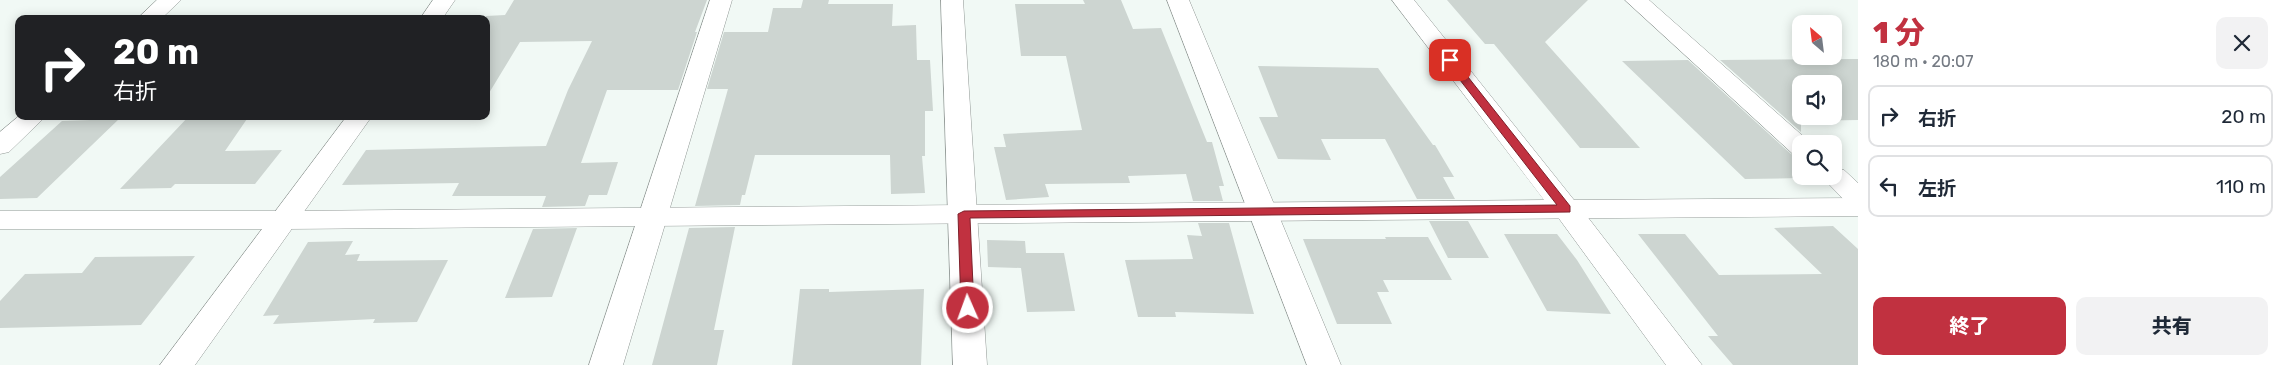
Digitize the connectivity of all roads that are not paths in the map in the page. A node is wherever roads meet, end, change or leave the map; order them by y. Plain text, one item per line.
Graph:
1 (170, 0) edge
2 (444, 0) edge
3 (721, 0) edge
4 (952, 0) edge
5 (1178, 0) edge
6 (1403, 0) edge
7 (1636, 0) edge
8 (153, 15) edge
9 (434, 15) edge
10 (29, 120) edge
11 (357, 120) edge
12 (1792, 139) edge
13 (0, 146) edge
14 (1842, 183) edge
15 (1858, 198) edge
16 (1858, 207) edge
17 (1566, 209) junction
18 (1264, 211) junction
19 (964, 214) junction
20 (652, 216) junction
21 (0, 220) edge
22 (284, 220) junction
23 (177, 365) edge
24 (606, 365) edge
25 (970, 365) edge
26 (1324, 365) edge
27 (1685, 365) edge

1 - 8 street
2 - 9 street
3 - 20 street
4 - 19 street
5 - 18 street
6 - 17 street
7 - 12 street
10 - 13 street
11 - 22 street
14 - 15 street
16 - 17 street
17 - 18 street
17 - 27 street
18 - 19 street
18 - 26 street
19 - 20 street
19 - 25 street
20 - 22 street
20 - 24 street
21 - 22 street
22 - 23 street

